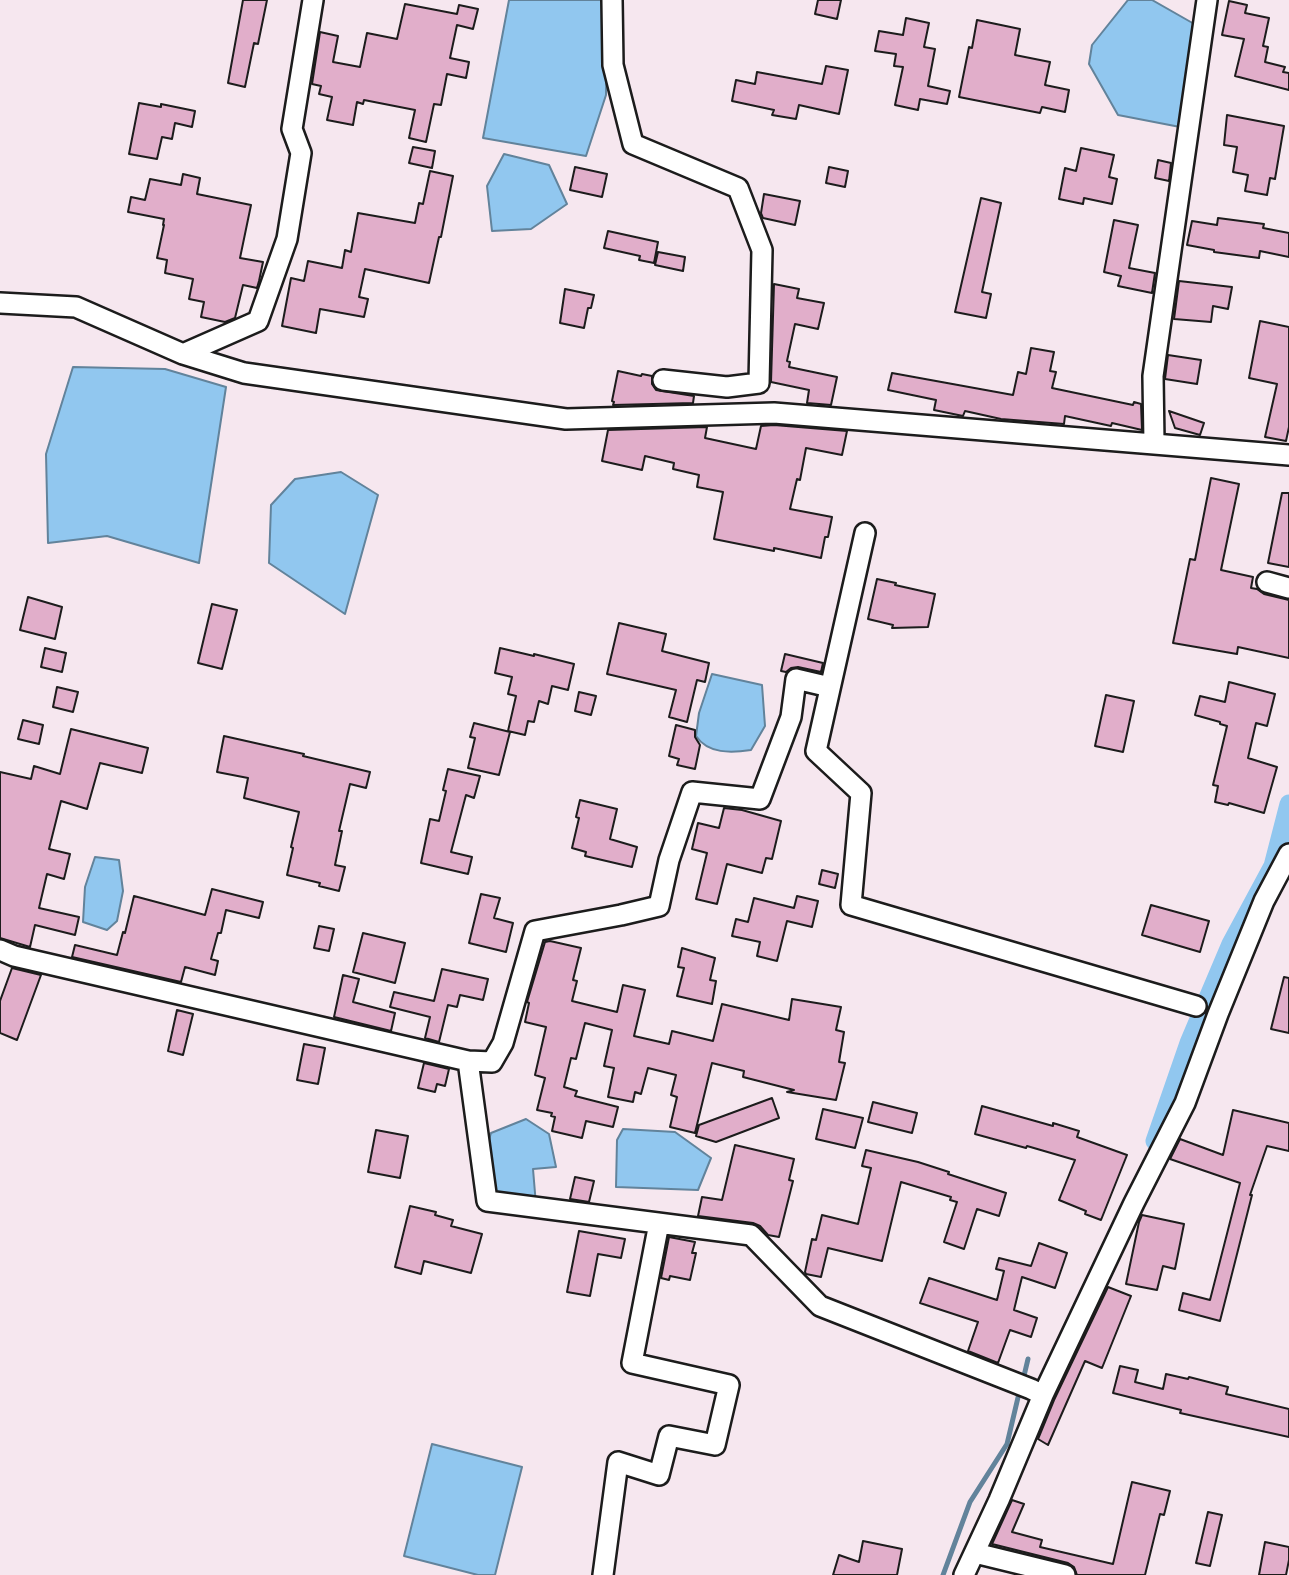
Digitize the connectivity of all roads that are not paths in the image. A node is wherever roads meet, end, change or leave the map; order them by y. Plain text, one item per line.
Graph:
1 (313, 0) edge
2 (612, 0) edge
3 (1207, 0) edge
4 (0, 303) edge
5 (183, 354) junction
6 (663, 380) dead end
7 (1154, 443) junction
8 (1289, 455) edge
9 (865, 533) dead end
10 (1267, 582) dead end
11 (1289, 588) edge
12 (830, 687) junction
13 (1289, 854) edge
14 (0, 950) edge
15 (1196, 1006) dead end
16 (468, 1060) junction
17 (659, 1223) junction
18 (1037, 1392) junction
19 (975, 1553) junction
20 (603, 1575) edge
21 (964, 1575) edge
22 (1065, 1575) edge

1 - 5 street
2 - 6 street
3 - 7 street
4 - 5 street
5 - 7 street
7 - 8 street
9 - 12 street
10 - 11 street
12 - 15 street
12 - 16 street
13 - 18 street
14 - 16 street
16 - 17 street
17 - 18 street
17 - 20 street
18 - 19 street
19 - 21 street
19 - 22 street

